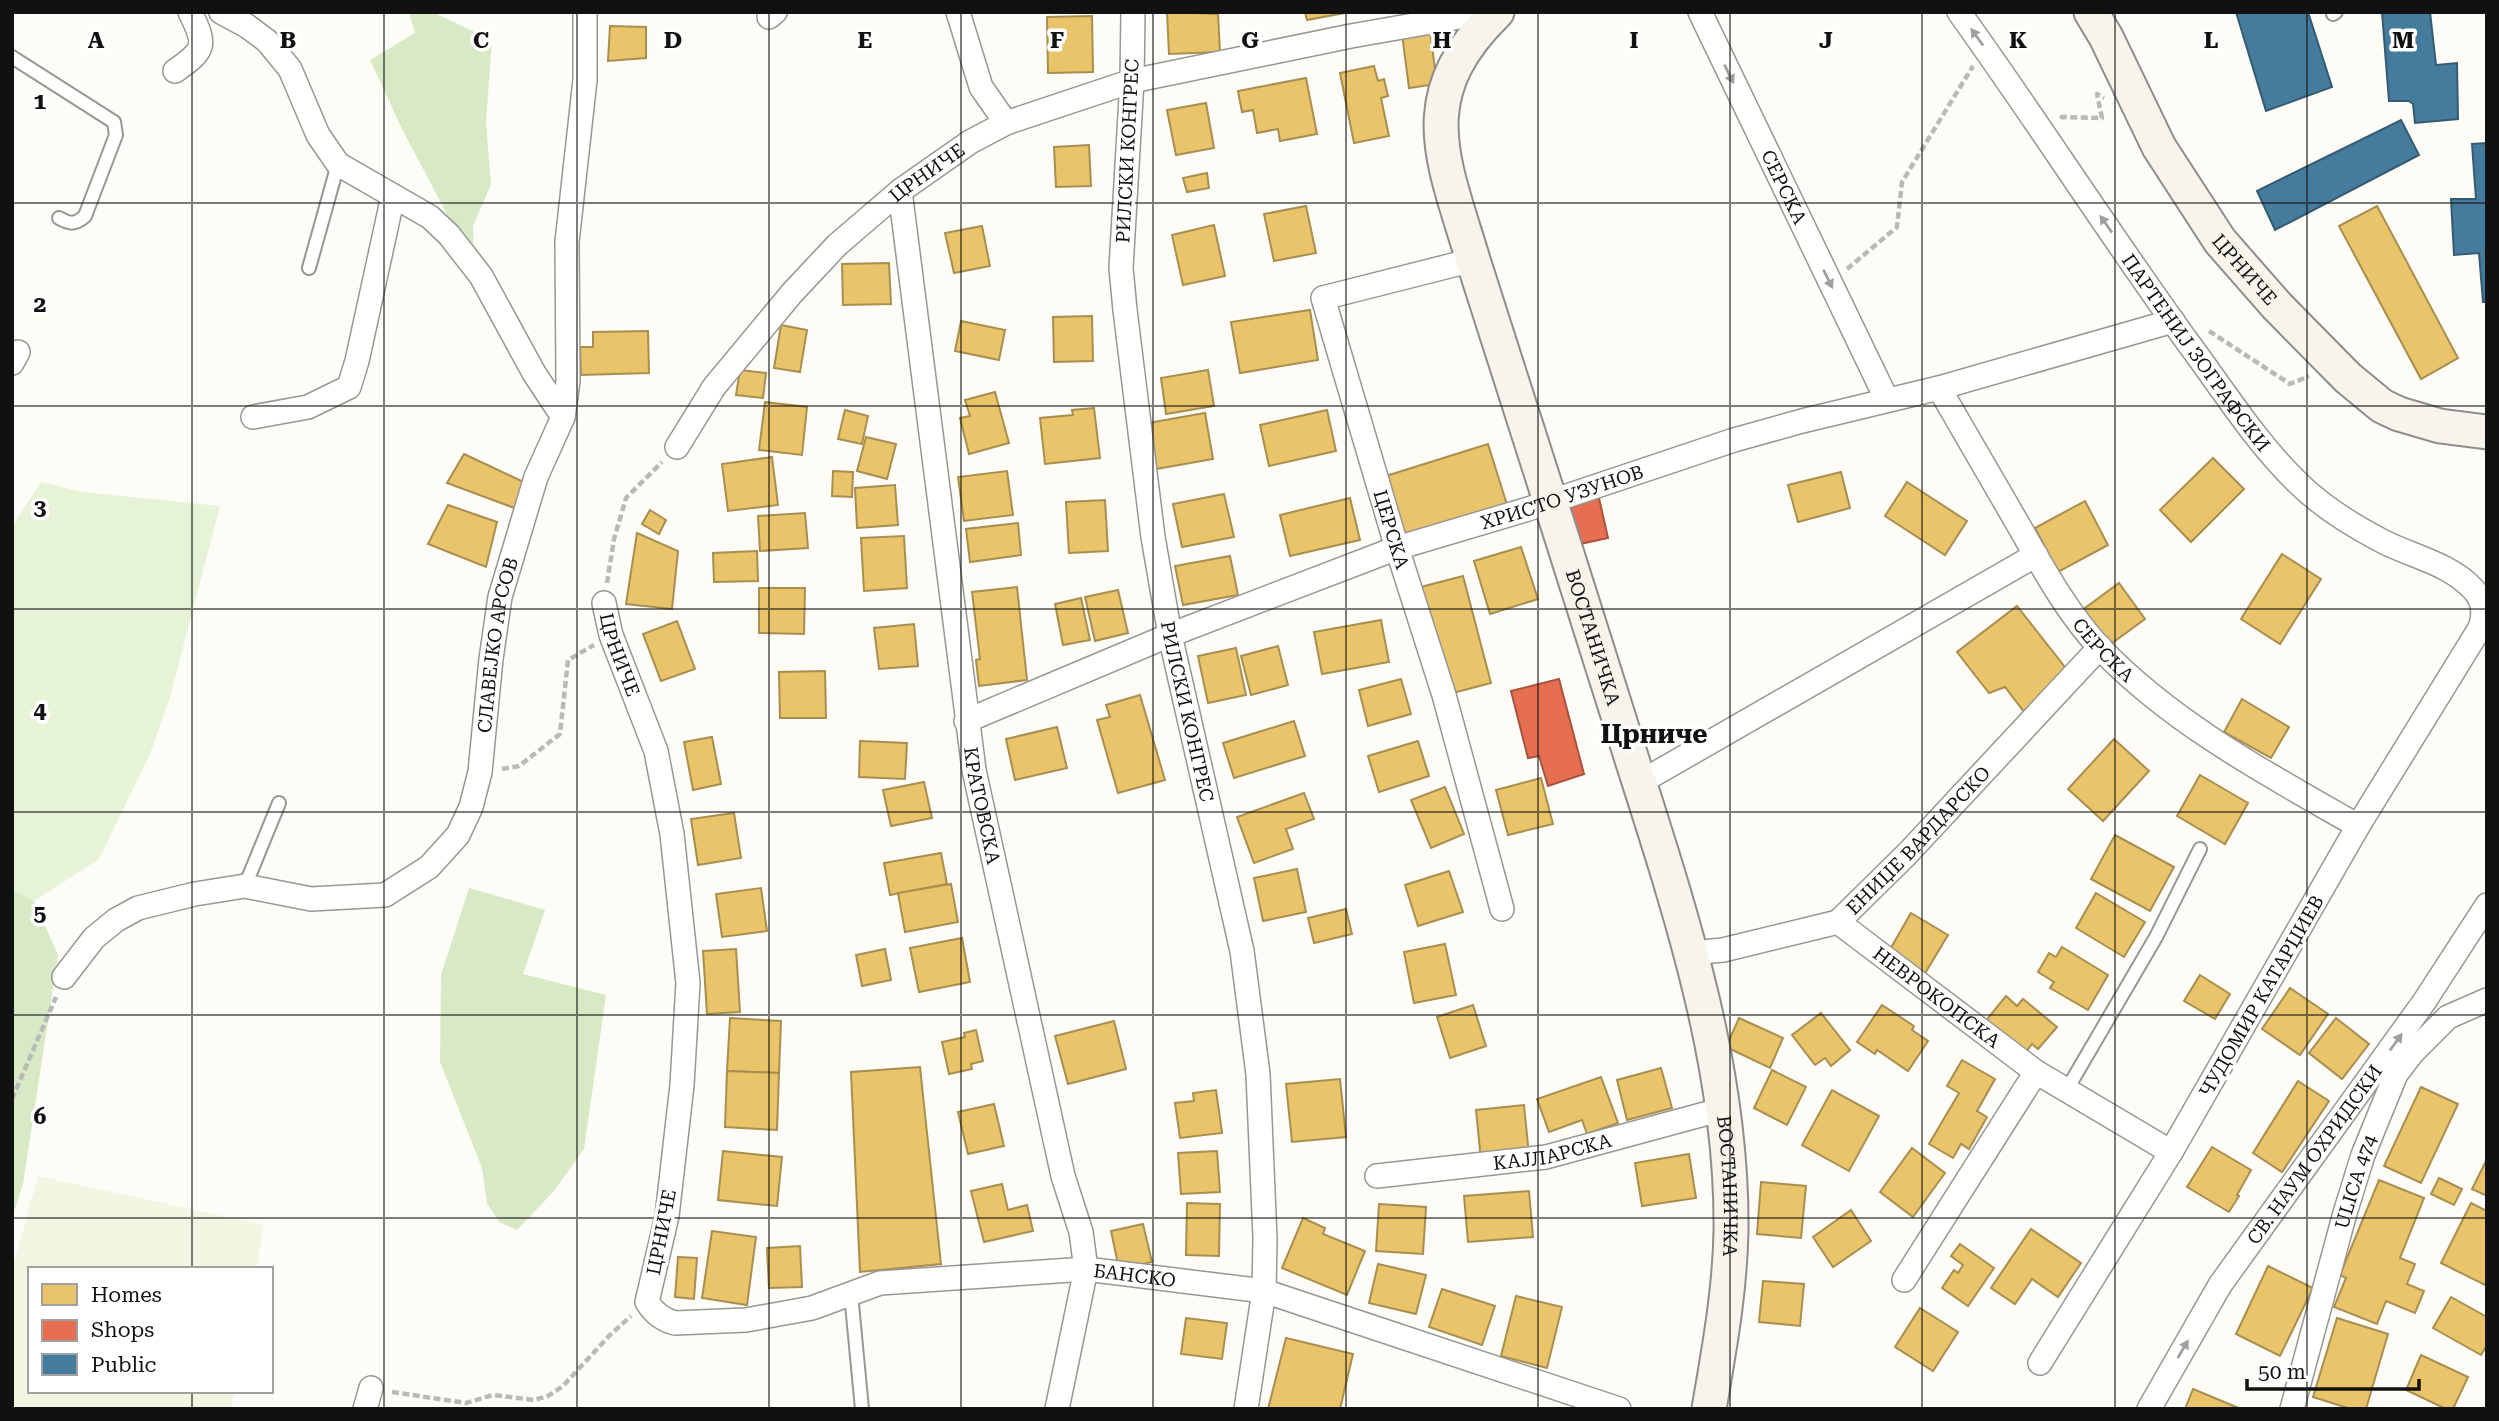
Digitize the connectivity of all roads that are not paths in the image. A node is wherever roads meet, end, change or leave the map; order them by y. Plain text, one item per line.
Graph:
1 (190, 12) edge
2 (221, 12) edge
3 (585, 12) edge
4 (958, 12) edge
5 (1133, 12) edge
6 (1488, 12) edge
7 (1497, 12) edge
8 (1700, 12) edge
9 (1959, 12) edge
10 (2091, 12) edge
11 (1407, 19) edge
12 (12, 57) edge
13 (175, 71) dead end
14 (1132, 82) junction
15 (1006, 123) junction
16 (338, 164) junction
17 (900, 191) junction
18 (393, 196) junction
19 (59, 218) dead end
20 (1473, 260) junction
21 (309, 268) dead end
22 (2173, 321) junction
23 (1940, 388) junction
24 (1887, 400) junction
25 (562, 417) junction
26 (253, 418) dead end
27 (2487, 432) edge
28 (677, 447) road end
29 (1550, 500) junction
30 (1397, 548) junction
31 (2036, 555) junction
32 (604, 603) road end
33 (2480, 628) joint
34 (1170, 635) junction
35 (2099, 647) junction
36 (966, 721) junction
37 (1639, 783) junction
38 (279, 803) dead end
39 (2358, 827) junction
40 (2200, 849) dead end
41 (245, 887) junction
42 (2487, 905) edge
43 (1502, 909) dead end
44 (1838, 922) junction
45 (1692, 953) junction
46 (65, 977) road end
47 (2487, 1000) edge
48 (2036, 1072) junction
49 (2066, 1091) junction
50 (1723, 1109) junction
51 (2171, 1152) junction
52 (1377, 1176) dead end
53 (1086, 1269) junction
54 (1904, 1280) dead end
55 (1264, 1291) junction
56 (851, 1294) junction
57 (647, 1301) joint
58 (2040, 1363) dead end
59 (862, 1409) edge
60 (1057, 1409) edge
61 (1246, 1409) edge
62 (1619, 1409) edge
63 (1709, 1409) edge
64 (2149, 1409) edge
65 (2292, 1409) edge

1 - 13 street
2 - 16 street
3 - 25 street, СЛАВЕЈКО АРСОВ
4 - 15 street
5 - 14 street, РИЛСКИ КОНГРЕС
6 - 11 street, ЦРНИЧЕ
7 - 20 street, ВОСТАНИЧКА
8 -> 24 street, СЕРСКА
22 -> 9 street, ПАРТЕНИЈ ЗОГРАФСКИ
10 - 27 street, ЦРНИЧЕ
11 - 14 street, ЦРНИЧЕ
12 - 19 lane
14 - 15 street, ЦРНИЧЕ
14 - 34 street, РИЛСКИ КОНГРЕС
15 - 17 street, ЦРНИЧЕ
16 - 18 street
16 - 21 lane
17 - 28 street, ЦРНИЧЕ
17 - 36 street, КРАТОВСКА
18 - 25 street
18 - 26 street
20 - 29 street, ВОСТАНИЧКА
20 - 30 street, ЦЕРСКА
22 - 23 street, ХРИСТО УЗУНОВ
22 - 33 street, ПАРТЕНИЈ ЗОГРАФСКИ
23 - 24 street, ХРИСТО УЗУНОВ
23 - 31 street, СЕРСКА
24 - 29 street, ХРИСТО УЗУНОВ
25 - 41 street, СЛАВЕЈКО АРСОВ
29 - 30 street, ХРИСТО УЗУНОВ
29 - 37 street, ВОСТАНИЧКА
30 - 34 street, ХРИСТО УЗУНОВ
30 - 43 street, ЦЕРСКА
31 - 35 street, СЕРСКА
31 - 37 street
32 - 57 street, ЦРНИЧЕ
33 - 39 street, ЧУДОМИР КАТАРЏИЕВ
34 - 36 street, ХРИСТО УЗУНОВ
34 - 55 street, РИЛСКИ КОНГРЕС
35 - 39 street, СЕРСКА
35 - 44 street, ЕНИЏЕ ВАРДАРСКО
36 - 53 street, КРАТОВСКА
37 - 45 street, ВОСТАНИЧКА
38 - 41 lane
39 - 51 street, ЧУДОМИР КАТАРЏИЕВ
40 - 49 lane
41 - 46 street, СЛАВЕЈКО АРСОВ
64 -> 42 street, СВ. НАУМ ОХРИДСКИ
44 - 45 street, ЕНИЏЕ ВАРДАРСКО
44 - 48 street, НЕВРОКОПСКА
45 - 50 street, ВОСТАНИЧКА
47 - 65 street, ULICA 474
48 - 49 street, НЕВРОКОПСКА
48 - 54 street
49 - 51 street, НЕВРОКОПСКА
50 - 52 street, КАЈЛАРСКА
50 - 63 street, ВОСТАНИЧКА
51 - 58 street, ЧУДОМИР КАТАРЏИЕВ
53 - 55 street, БАНСКО
53 - 56 street, БАНСКО
53 - 60 street, КРАТОВСКА
55 - 61 street, РИЛСКИ КОНГРЕС
55 - 62 street, БАНСКО
56 - 57 street, БАНСКО
56 - 59 lane

